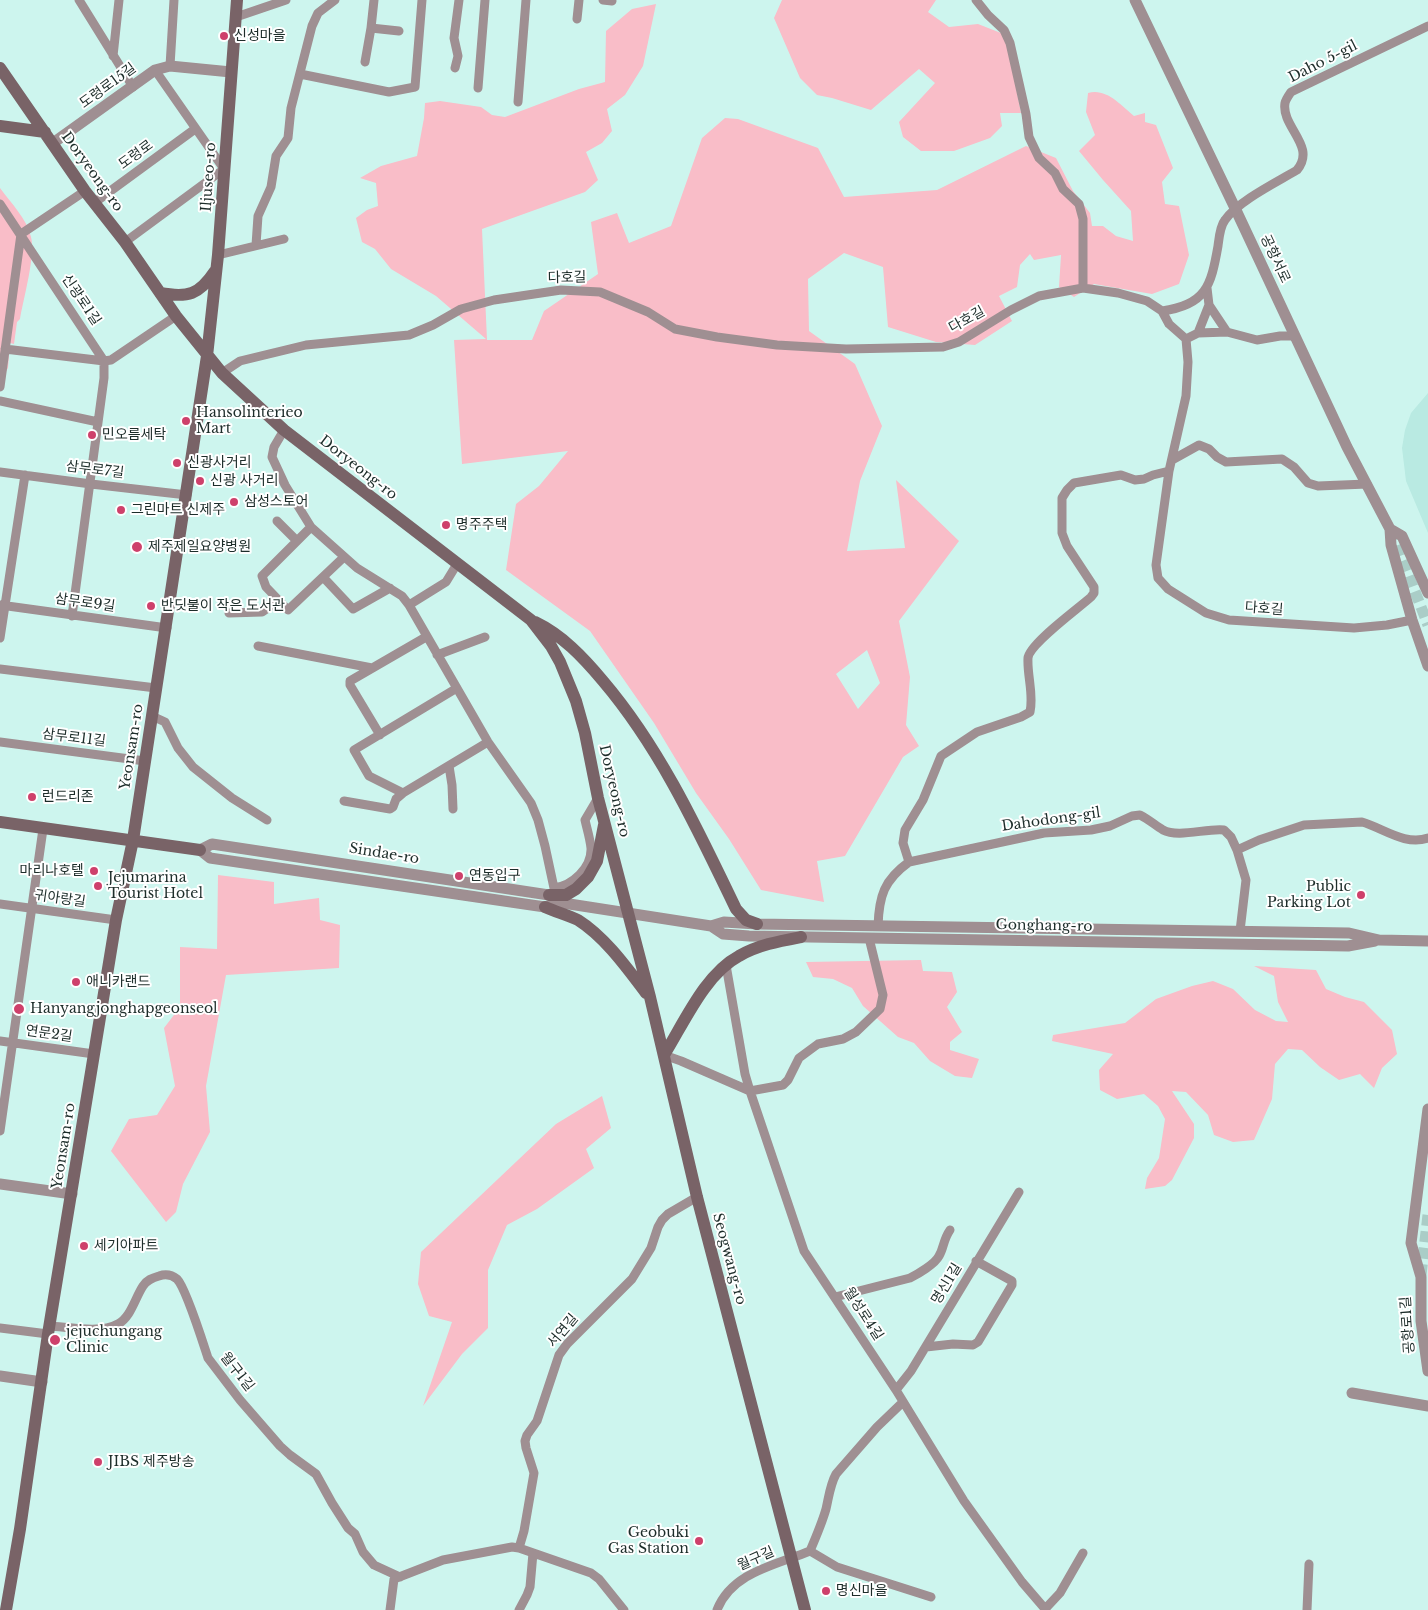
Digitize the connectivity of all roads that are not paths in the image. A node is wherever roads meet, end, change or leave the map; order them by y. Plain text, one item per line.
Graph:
1 (79, 0) edge
2 (119, 0) edge
3 (174, 0) edge
4 (237, 0) edge
5 (286, 0) edge
6 (335, 0) edge
7 (374, 0) edge
8 (422, 0) edge
9 (459, 0) edge
10 (485, 0) edge
11 (526, 0) edge
12 (579, 0) edge
13 (976, 0) edge
14 (1135, 0) edge
15 (236, 17) junction
16 (577, 19) dead end
17 (1428, 26) edge
18 (371, 28) junction
19 (399, 31) dead end
20 (113, 56) junction
21 (365, 62) dead end
22 (170, 66) junction
23 (0, 68) edge
24 (455, 68) dead end
25 (155, 70) junction
26 (232, 72) junction
27 (300, 74) junction
28 (133, 88) junction
29 (478, 88) dead end
30 (518, 102) dead end
31 (0, 126) edge
32 (195, 129) junction
33 (45, 132) junction
34 (53, 143) junction
35 (224, 169) junction
36 (85, 191) junction
37 (0, 204) edge
38 (94, 204) junction
39 (1235, 208) junction
40 (21, 234) junction
41 (284, 239) dead end
42 (125, 242) junction
43 (256, 245) junction
44 (218, 255) junction
45 (216, 269) junction
46 (1083, 288) junction
47 (1207, 288) junction
48 (160, 293) junction
49 (1209, 305) junction
50 (1162, 312) junction
51 (176, 316) junction
52 (1227, 332) junction
53 (1198, 333) junction
54 (1294, 336) junction
55 (1186, 339) junction
56 (6, 349) junction
57 (207, 356) junction
58 (104, 361) junction
59 (222, 374) junction
60 (0, 387) edge
61 (0, 401) edge
62 (98, 422) junction
63 (284, 430) junction
64 (1172, 460) junction
65 (1169, 471) junction
66 (0, 472) edge
67 (26, 475) junction
68 (90, 484) junction
69 (1367, 484) junction
70 (187, 494) junction
71 (277, 521) dead end
72 (311, 527) junction
73 (1390, 529) junction
74 (297, 541) junction
75 (344, 557) junction
76 (457, 564) junction
77 (323, 577) junction
78 (390, 588) junction
79 (1428, 593) edge
80 (278, 601) junction
81 (2, 605) edge
82 (409, 605) junction
83 (229, 613) dead end
84 (72, 616) junction
85 (531, 620) junction
86 (1412, 620) junction
87 (167, 628) junction
88 (426, 636) junction
89 (485, 637) dead end
90 (0, 638) edge
91 (258, 646) dead end
92 (437, 655) junction
93 (1428, 666) edge
94 (372, 668) junction
95 (0, 669) edge
96 (156, 688) junction
97 (457, 688) junction
98 (152, 716) junction
99 (380, 735) junction
100 (0, 742) edge
101 (488, 742) junction
102 (145, 761) junction
103 (450, 766) junction
104 (403, 793) junction
105 (598, 798) junction
106 (344, 801) dead end
107 (453, 809) dead end
108 (267, 820) dead end
109 (0, 822) edge
110 (605, 822) junction
111 (43, 829) junction
112 (1428, 838) edge
113 (133, 840) junction
114 (200, 850) joint
115 (1237, 850) junction
116 (909, 862) junction
117 (547, 901) junction
118 (0, 904) edge
119 (32, 909) junction
120 (629, 914) junction
121 (116, 920) junction
122 (757, 924) junction
123 (711, 926) junction
124 (878, 926) junction
125 (1240, 931) junction
126 (801, 936) junction
127 (869, 938) junction
128 (1379, 940) junction
129 (1428, 941) edge
130 (726, 965) junction
131 (650, 997) junction
132 (0, 1041) edge
133 (12, 1043) junction
134 (94, 1054) junction
135 (664, 1056) junction
136 (750, 1091) junction
137 (1428, 1109) edge
138 (0, 1132) edge
139 (0, 1184) edge
140 (1019, 1192) dead end
141 (72, 1194) junction
142 (697, 1197) junction
143 (950, 1230) dead end
144 (976, 1261) junction
145 (1428, 1265) tunnel mouth
146 (1421, 1277) junction
147 (835, 1297) junction
148 (0, 1328) edge
149 (49, 1330) junction
150 (926, 1348) junction
151 (1428, 1371) edge
152 (0, 1376) edge
153 (42, 1382) junction
154 (896, 1390) junction
155 (1352, 1392) dead end
156 (903, 1402) junction
157 (1428, 1406) edge
158 (519, 1548) junction
159 (810, 1551) junction
160 (1083, 1553) dead end
161 (533, 1554) junction
162 (791, 1559) junction
163 (1309, 1564) dead end
164 (400, 1577) junction
165 (932, 1598) dead end
166 (1045, 1609) edge
167 (6, 1610) edge
168 (390, 1610) edge
169 (519, 1610) edge
170 (624, 1610) edge
171 (717, 1610) edge
172 (805, 1610) edge
173 (1307, 1610) edge

1 - 20 street
2 - 20 street
3 - 22 street
4 - 15 main road, Iljuseo-ro
5 - 15 street
6 - 27 street
7 - 18 street
8 - 27 street
9 - 24 street
10 - 29 street
11 - 30 street
12 - 16 street
13 - 46 street
14 - 39 street, 공항서로
15 - 26 main road, Iljuseo-ro
17 - 39 street, Daho 5-gil
18 - 19 street
18 - 21 street
20 - 28 street
22 - 25 street, 도령로15길
22 - 26 street, 도령로15길
23 - 33 main road, Doryeong-ro
25 - 28 street, 도령로15길
25 - 32 street, 도령로15길
26 - 35 main road, Iljuseo-ro
27 - 43 street
28 - 34 street, 도령로15길
31 - 33 main road
32 - 35 street, 도령로15길
32 - 38 street, 도령로
33 - 34 main road, Doryeong-ro
34 - 36 main road, Doryeong-ro
35 - 42 street
35 - 44 main road, Iljuseo-ro
36 - 38 main road, Doryeong-ro
36 - 40 street
37 - 40 street, 신광로1길
38 - 42 main road, Doryeong-ro
39 - 47 street
39 - 54 street, 공항서로
40 - 56 street
40 - 58 street, 신광로1길
41 - 43 street
42 - 48 main road, Doryeong-ro
43 - 44 street
44 - 45 main road, Iljuseo-ro
45 - 48 main road
45 - 57 main road, Iljuseo-ro
46 - 50 street, 다호길
46 - 59 street, 다호길
47 - 49 street
47 - 50 street
48 - 51 main road, Doryeong-ro
49 - 52 street
49 - 53 street
50 - 55 street, 다호길
51 - 57 main road, Doryeong-ro
51 - 58 street
52 - 53 street
52 - 54 street
53 - 55 street
54 - 69 street, 공항서로
55 - 64 street, 다호길
56 - 58 street
56 - 60 street
57 - 59 main road, Doryeong-ro
57 - 70 main road, Yeonsam-ro
58 - 62 street
59 - 63 main road, Doryeong-ro
61 - 62 street
62 - 68 street
63 - 72 street
63 - 76 main road, Doryeong-ro
64 - 65 street, 다호길
64 - 69 street
65 - 86 street, 다호길
65 - 116 street
66 - 67 street, 삼무로7길
67 - 68 street, 삼무로7길
67 - 81 street
68 - 70 street, 삼무로7길
68 - 84 street
69 - 73 street, 공항서로
70 - 87 main road, Yeonsam-ro
71 - 74 street
72 - 74 street
72 - 75 street
73 - 79 street
73 - 86 street
74 - 80 street
75 - 77 street
75 - 78 street
76 - 82 street
76 - 85 main road, Doryeong-ro
77 - 78 street
77 - 80 street
78 - 82 street
80 - 83 street
81 - 84 street, 삼무로9길
81 - 90 street
82 - 88 street
84 - 87 street, 삼무로9길
85 - 105 main road, Doryeong-ro
85 - 122 main road
86 - 93 street
87 - 96 main road, Yeonsam-ro
88 - 92 street
88 - 94 street
89 - 92 street
91 - 94 street
92 - 97 street
94 - 99 street
95 - 96 street, Yeonsam-ro
96 - 98 main road, Yeonsam-ro
97 - 99 street
97 - 101 street
98 - 102 main road, Yeonsam-ro
98 - 108 street
99 - 104 street
100 - 102 street, 삼무로11길
101 - 103 street
101 - 105 street
102 - 113 main road, Yeonsam-ro
103 - 104 street
103 - 107 street
104 - 106 street
105 - 110 main road, Doryeong-ro
109 - 111 main road, Sindae-ro
110 - 117 main road
110 - 120 main road, Doryeong-ro
111 - 113 main road, Sindae-ro
111 - 119 street
112 - 115 street
113 - 114 main road, Sindae-ro
113 - 121 main road, Yeonsam-ro
114 - 117 street, Sindae-ro
115 - 116 street, Dahodong-gil
115 - 125 street
116 - 124 street
117 - 120 street, Sindae-ro
117 - 131 main road
118 - 119 street, 귀아랑길
119 - 121 street, 귀아랑길
119 - 133 street
120 - 123 street, Gonghang-ro
120 - 131 main road, Seogwang-ro
121 - 134 main road, Yeonsam-ro
122 - 123 street, Gonghang-ro
122 - 124 street, Gonghang-ro
123 - 126 street, Gonghang-ro
124 - 125 street, Gonghang-ro
125 - 128 street, Gonghang-ro
126 - 127 street, Gonghang-ro
126 - 130 main road
127 - 128 street, Gonghang-ro
127 - 136 street
128 - 129 street, Gonghang-ro
130 - 135 main road
130 - 136 street, 월성로4길
131 - 135 main road, Seogwang-ro
132 - 133 street, 연문2길
133 - 134 street, 연문2길
133 - 138 street
134 - 141 main road, Yeonsam-ro
135 - 136 street
135 - 142 main road, Seogwang-ro
136 - 147 street, 월성로4길
137 - 146 street
139 - 141 street
140 - 144 street, 명신1길
141 - 149 main road, Yeonsam-ro
142 - 158 street, 서연길
142 - 162 main road, Seogwang-ro
143 - 147 street
144 - 150 street, 명신1길
144 - 150 street
145 - 146 street
146 - 151 street, 공항로1길
147 - 154 street, 월성로4길
148 - 149 street
149 - 153 main road, Yeonsam-ro
149 - 164 street, 월구1길
150 - 154 street, 명신1길
152 - 153 street
153 - 167 main road, Yeonsam-ro
154 - 156 street, 월성로4길
155 - 157 street
156 - 159 street
156 - 166 street, 월성로4길
158 - 161 street
158 - 164 street
159 - 162 street, 월구길
159 - 165 street
160 - 166 street
161 - 169 street
161 - 170 street
162 - 171 street, 월구길
162 - 172 main road, Seogwang-ro
163 - 173 street
164 - 168 street

